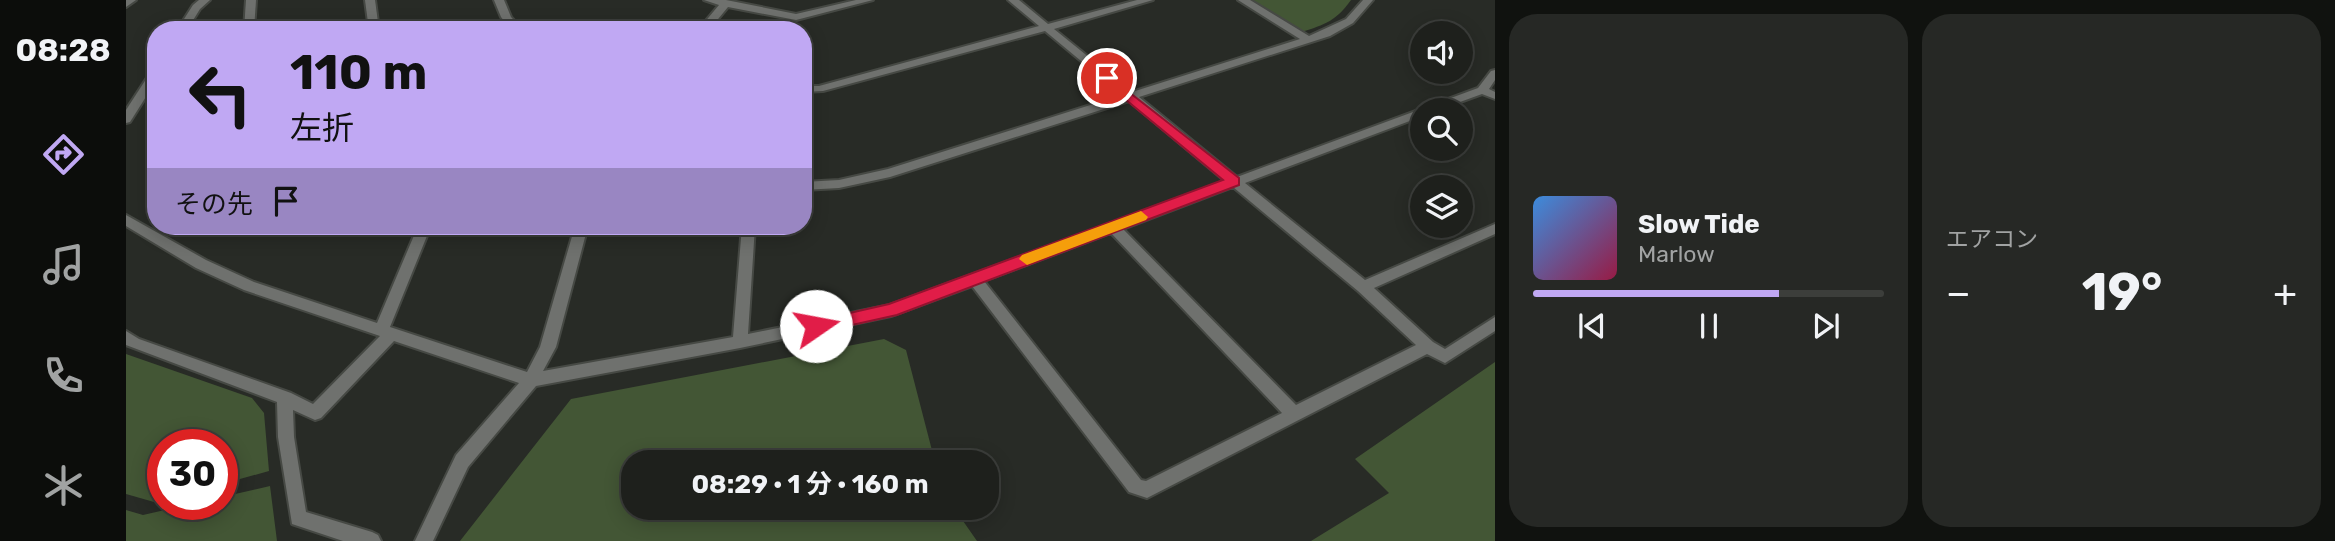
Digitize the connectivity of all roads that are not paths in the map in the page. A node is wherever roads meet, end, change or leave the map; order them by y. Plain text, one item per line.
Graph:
1 (131, 0) edge
2 (205, 0) edge
3 (251, 0) edge
4 (370, 0) edge
5 (499, 0) edge
6 (709, 0) edge
7 (868, 0) edge
8 (1013, 0) edge
9 (1148, 0) edge
10 (1243, 0) edge
11 (1368, 0) edge
12 (726, 3) junction
13 (126, 4) edge
14 (187, 21) edge
15 (250, 21) edge
16 (373, 21) edge
17 (509, 21) edge
18 (711, 21) edge
19 (1047, 28) junction
20 (1308, 40) junction
21 (1495, 73) edge
22 (147, 86) edge
23 (812, 89) edge
24 (1482, 90) junction
25 (1127, 95) junction
26 (1495, 96) edge
27 (1460, 98) edge
28 (1410, 117) edge
29 (126, 119) edge
30 (1234, 182) junction
31 (812, 186) edge
32 (126, 220) edge
33 (1113, 227) junction
34 (1495, 229) edge
35 (147, 232) edge
36 (152, 235) edge
37 (422, 235) edge
38 (579, 235) edge
39 (747, 235) edge
40 (975, 279) junction
41 (1363, 287) junction
42 (1495, 323) edge
43 (386, 331) junction
44 (126, 337) edge
45 (740, 342) junction
46 (1428, 346) junction
47 (531, 380) junction
48 (285, 398) junction
49 (1294, 414) junction
50 (372, 541) edge
51 (424, 541) edge

1 - 13 street
2 - 14 street
3 - 15 street
4 - 16 street
5 - 17 street
6 - 12 street
7 - 12 street
8 - 19 street
9 - 19 street
10 - 20 street
11 - 20 street
12 - 18 street
19 - 23 street
19 - 25 street
20 - 25 street
21 - 24 street
22 - 29 street
24 - 26 street
24 - 27 street
25 - 30 street
25 - 31 street
28 - 30 street
30 - 33 street
30 - 41 street
32 - 35 street
33 - 40 street
33 - 49 street
34 - 41 street
36 - 43 street
37 - 43 street
38 - 47 street
39 - 45 street
40 - 45 street
40 - 49 street
41 - 46 street
42 - 46 street
43 - 47 street
43 - 48 street
44 - 48 street
45 - 47 street
46 - 49 street
47 - 51 street
48 - 50 street

